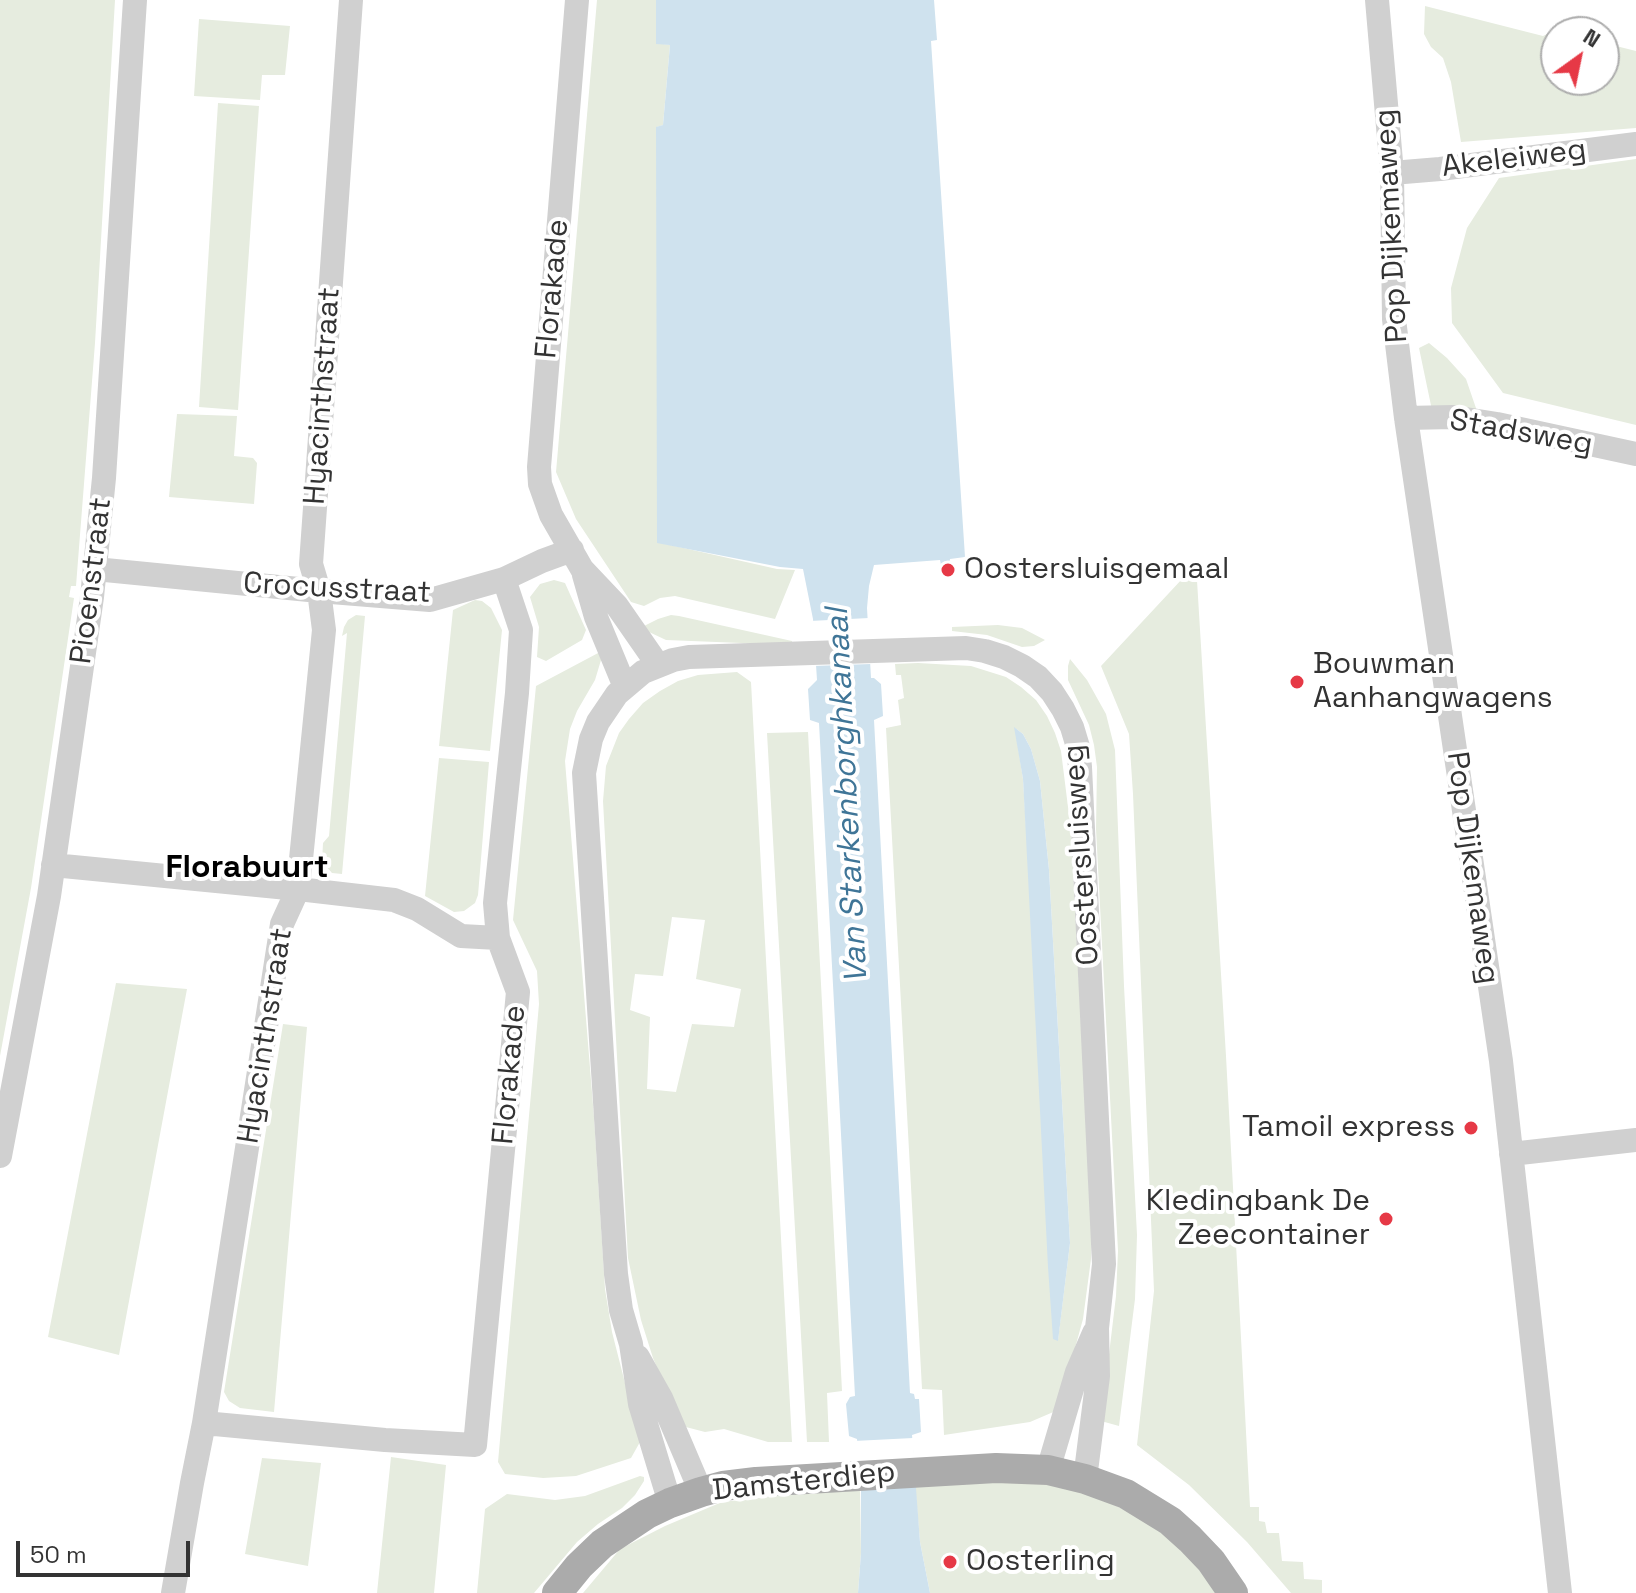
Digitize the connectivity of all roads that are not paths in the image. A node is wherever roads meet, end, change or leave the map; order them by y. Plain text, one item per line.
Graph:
1 (135, 0) edge
2 (351, 0) edge
3 (577, 0) edge
4 (1377, 0) edge
5 (1636, 144) edge
6 (1392, 173) junction
7 (1406, 418) junction
8 (1636, 454) edge
9 (577, 559) junction
10 (95, 569) junction
11 (504, 579) junction
12 (319, 591) junction
13 (658, 665) junction
14 (625, 687) junction
15 (53, 865) junction
16 (298, 889) junction
17 (498, 938) junction
18 (1636, 1140) edge
19 (1511, 1154) junction
20 (0, 1156) edge
21 (1097, 1328) junction
22 (631, 1344) junction
23 (204, 1423) junction
24 (1048, 1470) junction
25 (1085, 1479) junction
26 (701, 1492) junction
27 (670, 1503) junction
28 (173, 1593) edge
29 (557, 1593) edge
30 (1233, 1593) edge
31 (1560, 1593) edge

1 - 10 street, Pioenstraat
2 - 12 street, Hyacinthstraat
3 - 9 street, Florakade
4 - 6 street, Pop Dijkemaweg
5 - 6 street, Akeleiweg
6 - 7 street, Pop Dijkemaweg
7 - 8 street, Stadsweg
7 - 19 street, Pop Dijkemaweg
9 - 11 street, Crocusstraat
9 - 13 street, Florakade
9 - 14 street, Florakade
10 - 12 street, Crocusstraat
10 - 15 street, Pioenstraat
11 - 12 street, Crocusstraat
11 - 17 street, Florakade
12 - 16 street, Hyacinthstraat
13 - 14 street, Oostersluisweg
13 - 21 street, Oostersluisweg
14 - 22 street, Oostersluisweg
15 - 16 street
15 - 20 street, Pioenstraat
16 - 17 street
16 - 23 street, Hyacinthstraat
17 - 23 street, Florakade
18 - 19 street
19 - 31 street, Pop Dijkemaweg
21 - 24 street, Oostersluisweg
21 - 25 street, Oostersluisweg
22 - 26 street, Oostersluisweg
22 - 27 street, Oostersluisweg
23 - 28 street, Hyacinthstraat
24 - 25 main road, Damsterdiep
24 - 26 main road, Damsterdiep
25 - 30 main road, Damsterdiep
26 - 27 main road, Damsterdiep
27 - 29 main road, Damsterdiep

